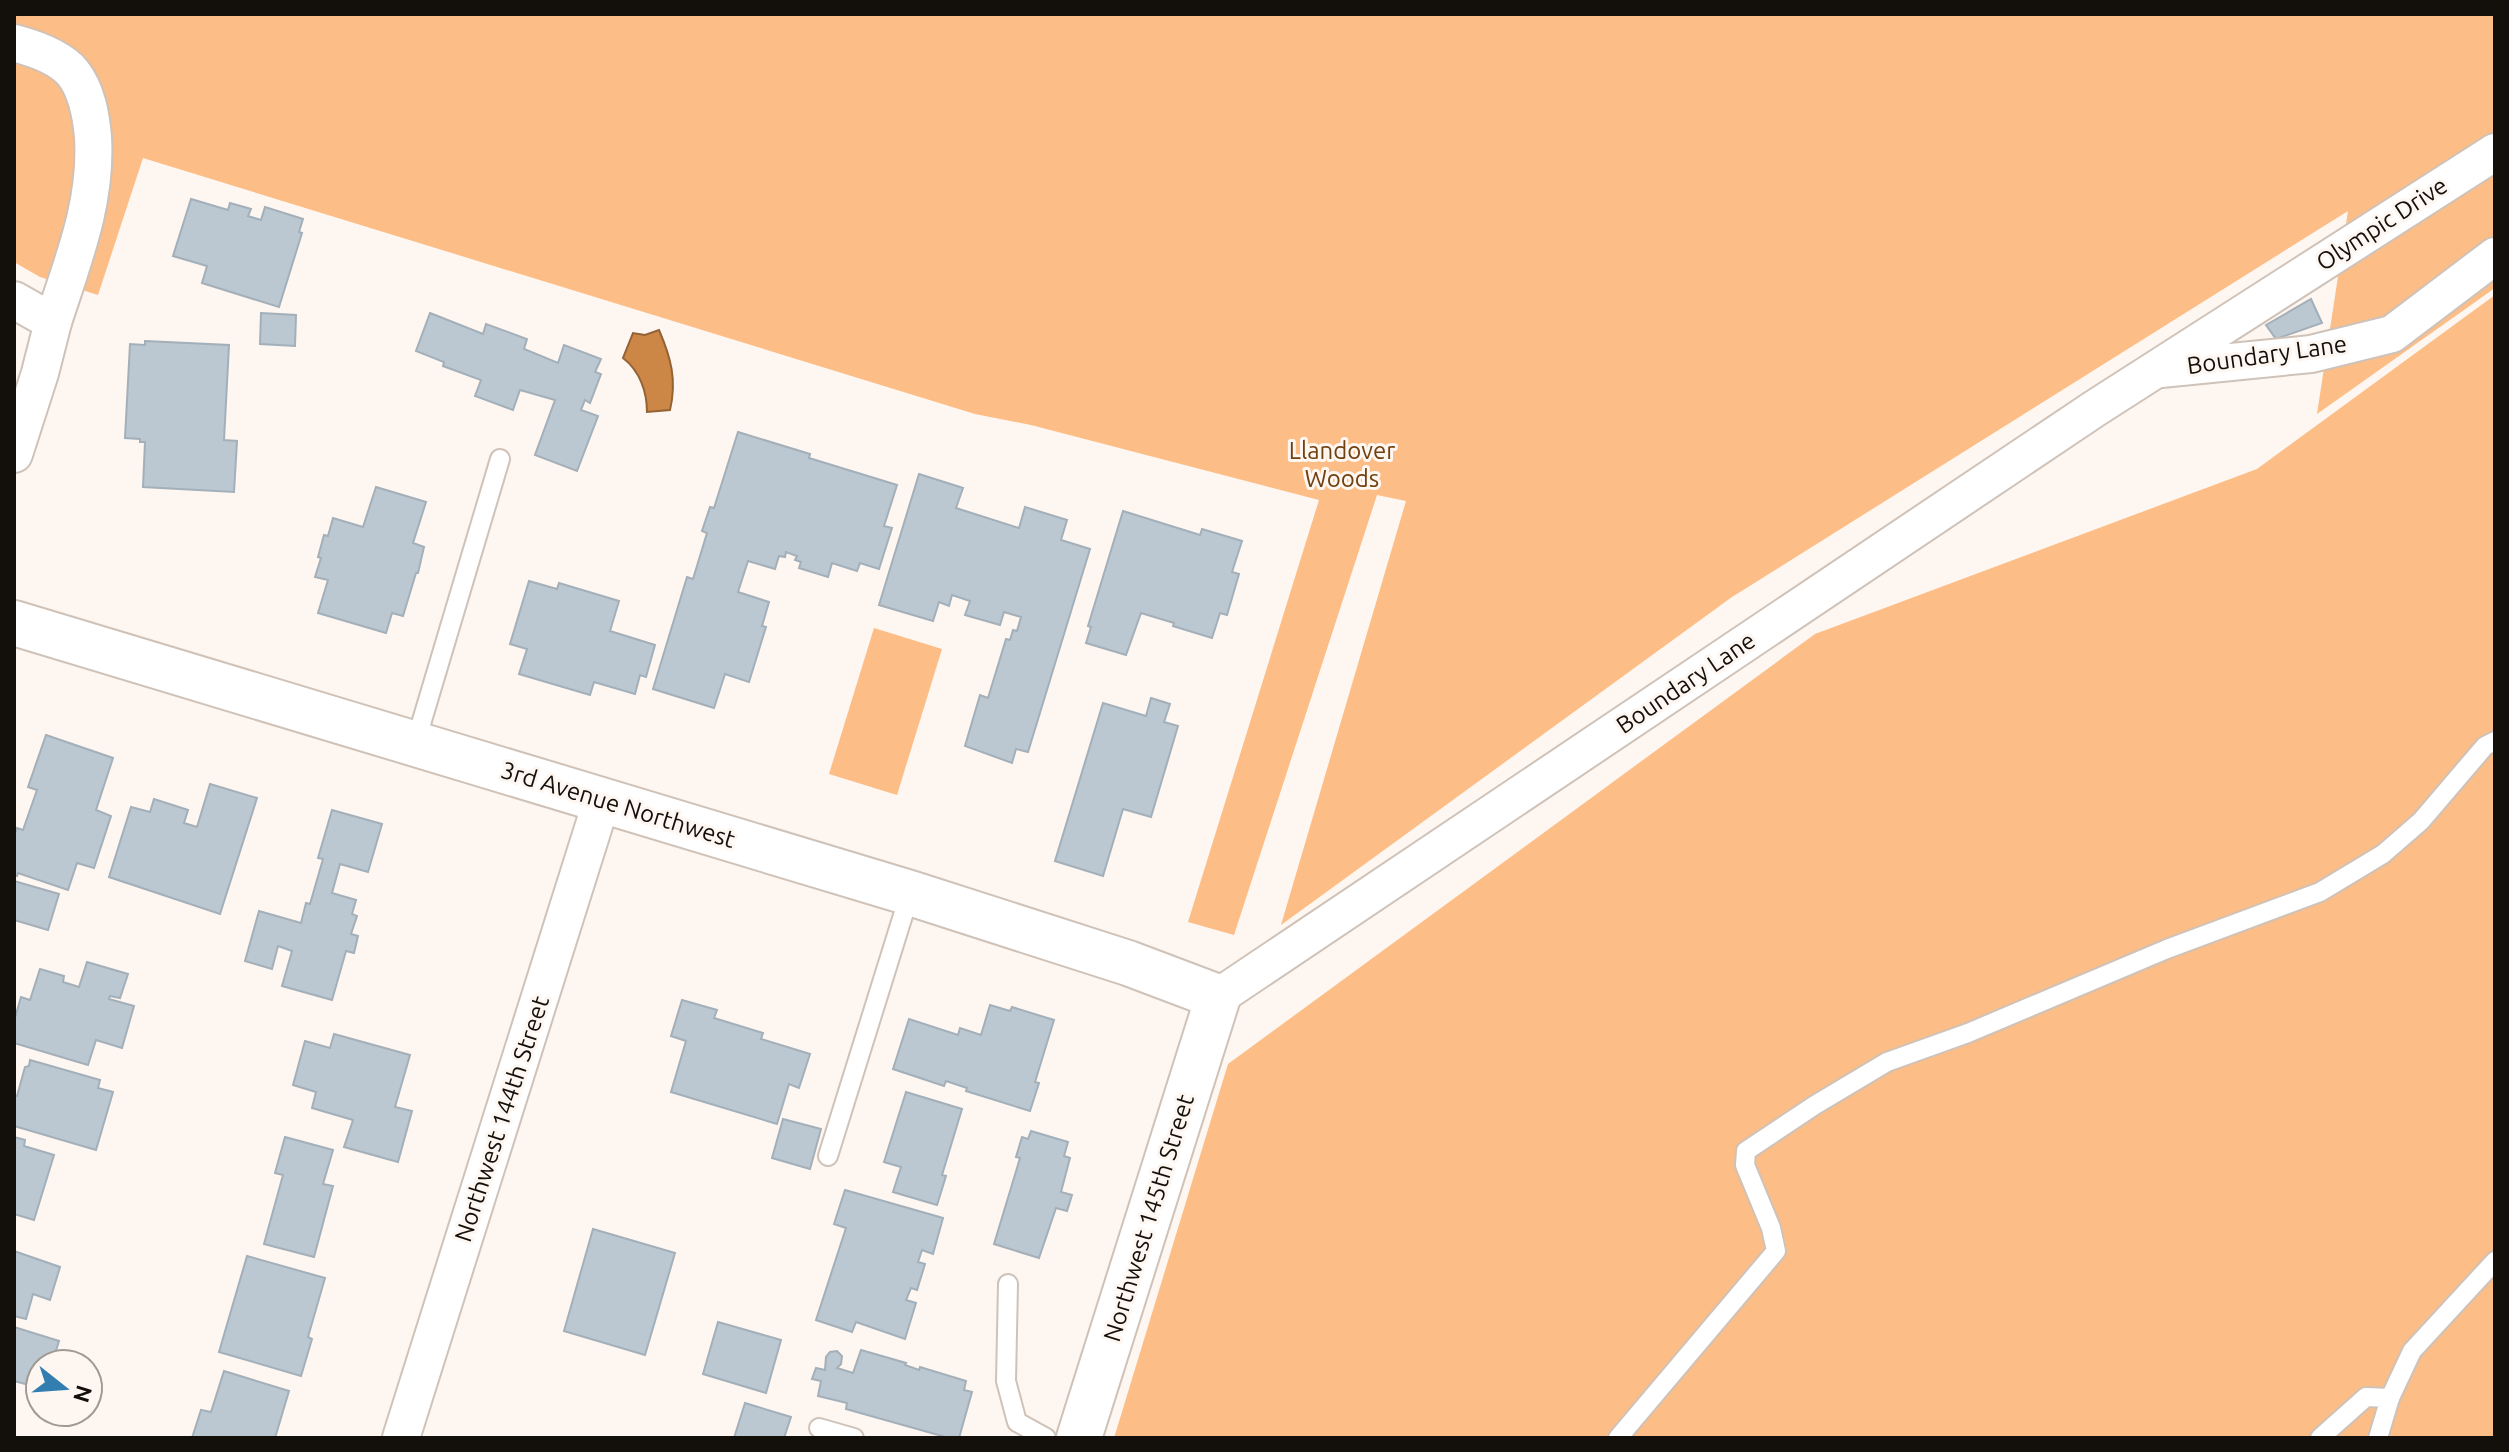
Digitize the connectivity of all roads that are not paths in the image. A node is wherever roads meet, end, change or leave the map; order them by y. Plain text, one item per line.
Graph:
1 (14, 43) edge
2 (2495, 152) edge
3 (2495, 256) edge
4 (2269, 297) joint
5 (14, 300) edge
6 (53, 322) junction
7 (2155, 370) junction
8 (14, 454) edge
9 (500, 459) dead end
10 (14, 623) edge
11 (2495, 741) edge
12 (415, 744) junction
13 (602, 800) junction
14 (910, 893) junction
15 (1218, 997) junction
16 (828, 1156) dead end
17 (2495, 1261) edge
18 (1008, 1284) dead end
19 (2390, 1398) junction
20 (819, 1428) dead end
21 (401, 1438) edge
22 (854, 1438) edge
23 (1046, 1438) edge
24 (1079, 1438) edge
25 (1618, 1438) edge
26 (2320, 1438) edge
27 (2378, 1438) edge

1 - 6 street
2 - 4 street, Olympic Drive
3 - 7 street, Boundary Lane
4 - 7 street, Boundary Lane
5 - 6 street
6 - 8 street
7 - 15 street, Boundary Lane
9 - 12 lane
10 - 12 street, 3rd Avenue Northwest
11 - 25 lane
12 - 13 street, 3rd Avenue Northwest
13 - 14 street, 3rd Avenue Northwest
13 - 21 street, Northwest 144th Street
14 - 15 street, 3rd Avenue Northwest
14 - 16 lane
15 - 24 street, Northwest 145th Street
17 - 19 lane
18 - 23 lane
19 - 26 lane
19 - 27 lane
20 - 22 lane

